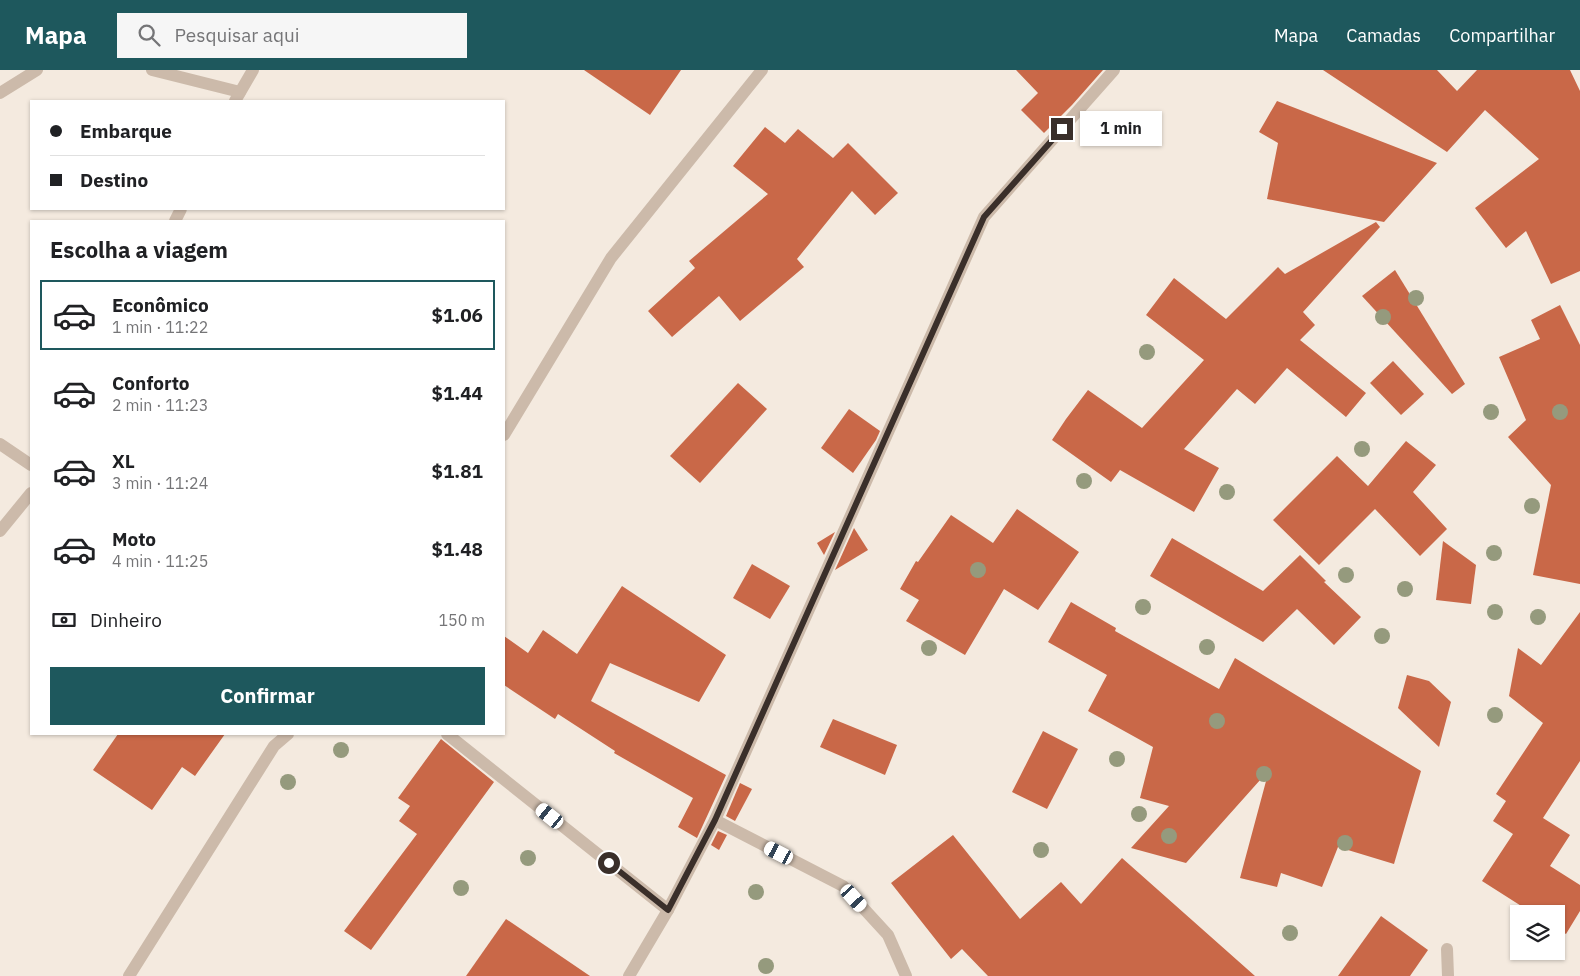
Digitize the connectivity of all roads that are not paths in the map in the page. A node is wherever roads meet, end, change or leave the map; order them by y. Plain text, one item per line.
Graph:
1 (37, 70) edge
2 (152, 70) edge
3 (253, 70) edge
4 (762, 70) edge
5 (1114, 70) edge
6 (0, 93) edge
7 (238, 97) edge
8 (505, 433) edge
9 (0, 444) edge
10 (30, 464) edge
11 (30, 494) edge
12 (0, 530) edge
13 (287, 735) edge
14 (448, 735) edge
15 (715, 820) junction
16 (668, 910) junction
17 (1447, 949) dead end
18 (129, 976) edge
19 (629, 976) edge
20 (906, 976) edge
21 (1448, 976) edge

1 - 6 street
2 - 7 street
3 - 7 street
4 - 8 street
5 - 15 street
9 - 10 street
11 - 12 street
13 - 18 street
14 - 16 street
15 - 16 street
15 - 20 street
16 - 19 street
17 - 21 street

